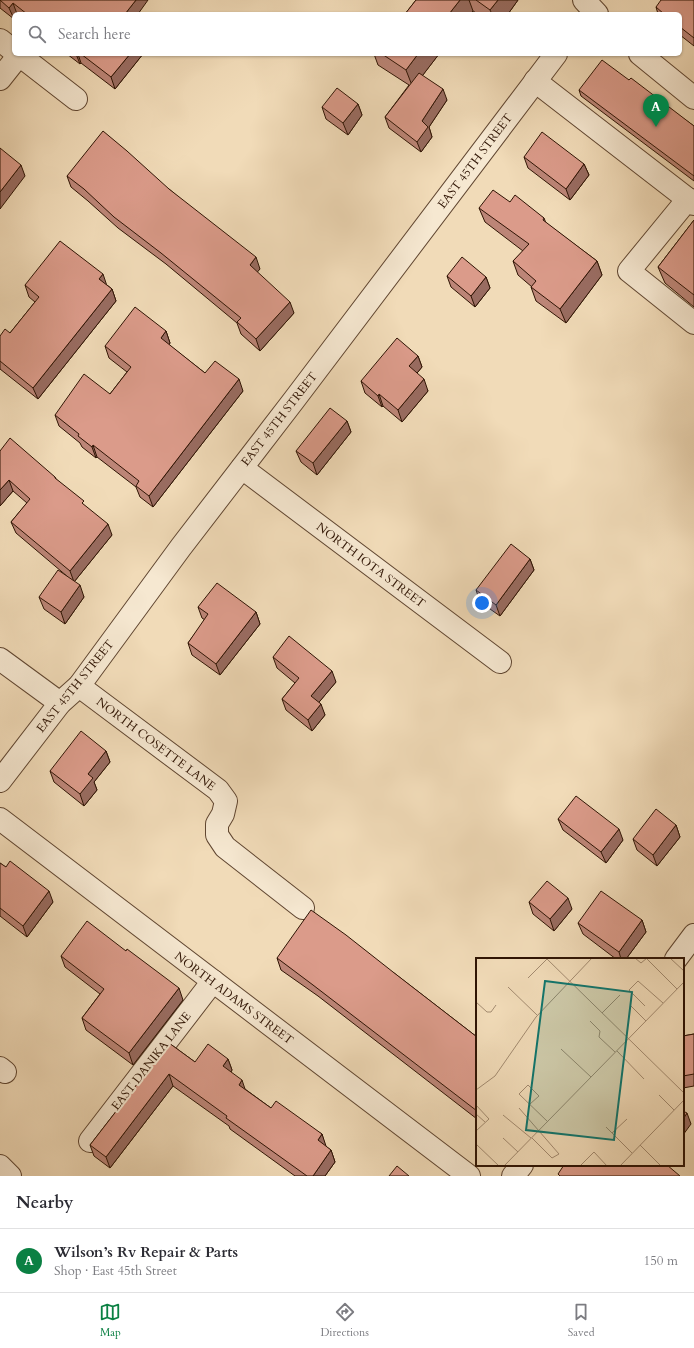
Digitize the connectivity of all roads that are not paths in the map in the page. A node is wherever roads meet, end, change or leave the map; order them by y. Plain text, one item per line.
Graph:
1 (0, 40) edge
2 (12, 49) edge
3 (15, 56) edge
4 (21, 56) edge
5 (554, 56) edge
6 (642, 56) edge
7 (0, 79) edge
8 (534, 81) junction
9 (76, 98) dead end
10 (694, 98) edge
11 (691, 201) edge
12 (694, 323) edge
13 (242, 468) junction
14 (0, 659) edge
15 (500, 662) dead end
16 (79, 686) junction
17 (60, 703) junction
18 (0, 781) edge
19 (0, 819) edge
20 (303, 908) dead end
21 (694, 935) edge
22 (677, 958) edge
23 (213, 981) junction
24 (90, 1141) dead end
25 (0, 1166) edge
26 (521, 1166) edge
27 (10, 1176) edge
28 (468, 1176) edge
29 (513, 1176) edge

1 - 2 street
3 - 7 street
4 - 9 street
5 - 8 street, EAST 45TH STREET
6 - 10 street
8 - 11 street
8 - 13 street, EAST 45TH STREET
11 - 12 street
13 - 15 street, NORTH IOTA STREET
13 - 16 street, EAST 45TH STREET
14 - 17 street
16 - 17 street, EAST 45TH STREET
16 - 20 street, NORTH COSETTE LANE
17 - 18 street, EAST 45TH STREET
19 - 23 street, NORTH ADAMS STREET
21 - 22 street
23 - 24 street, EAST DANIKA LANE
23 - 28 street, NORTH ADAMS STREET
25 - 27 street
26 - 29 street

